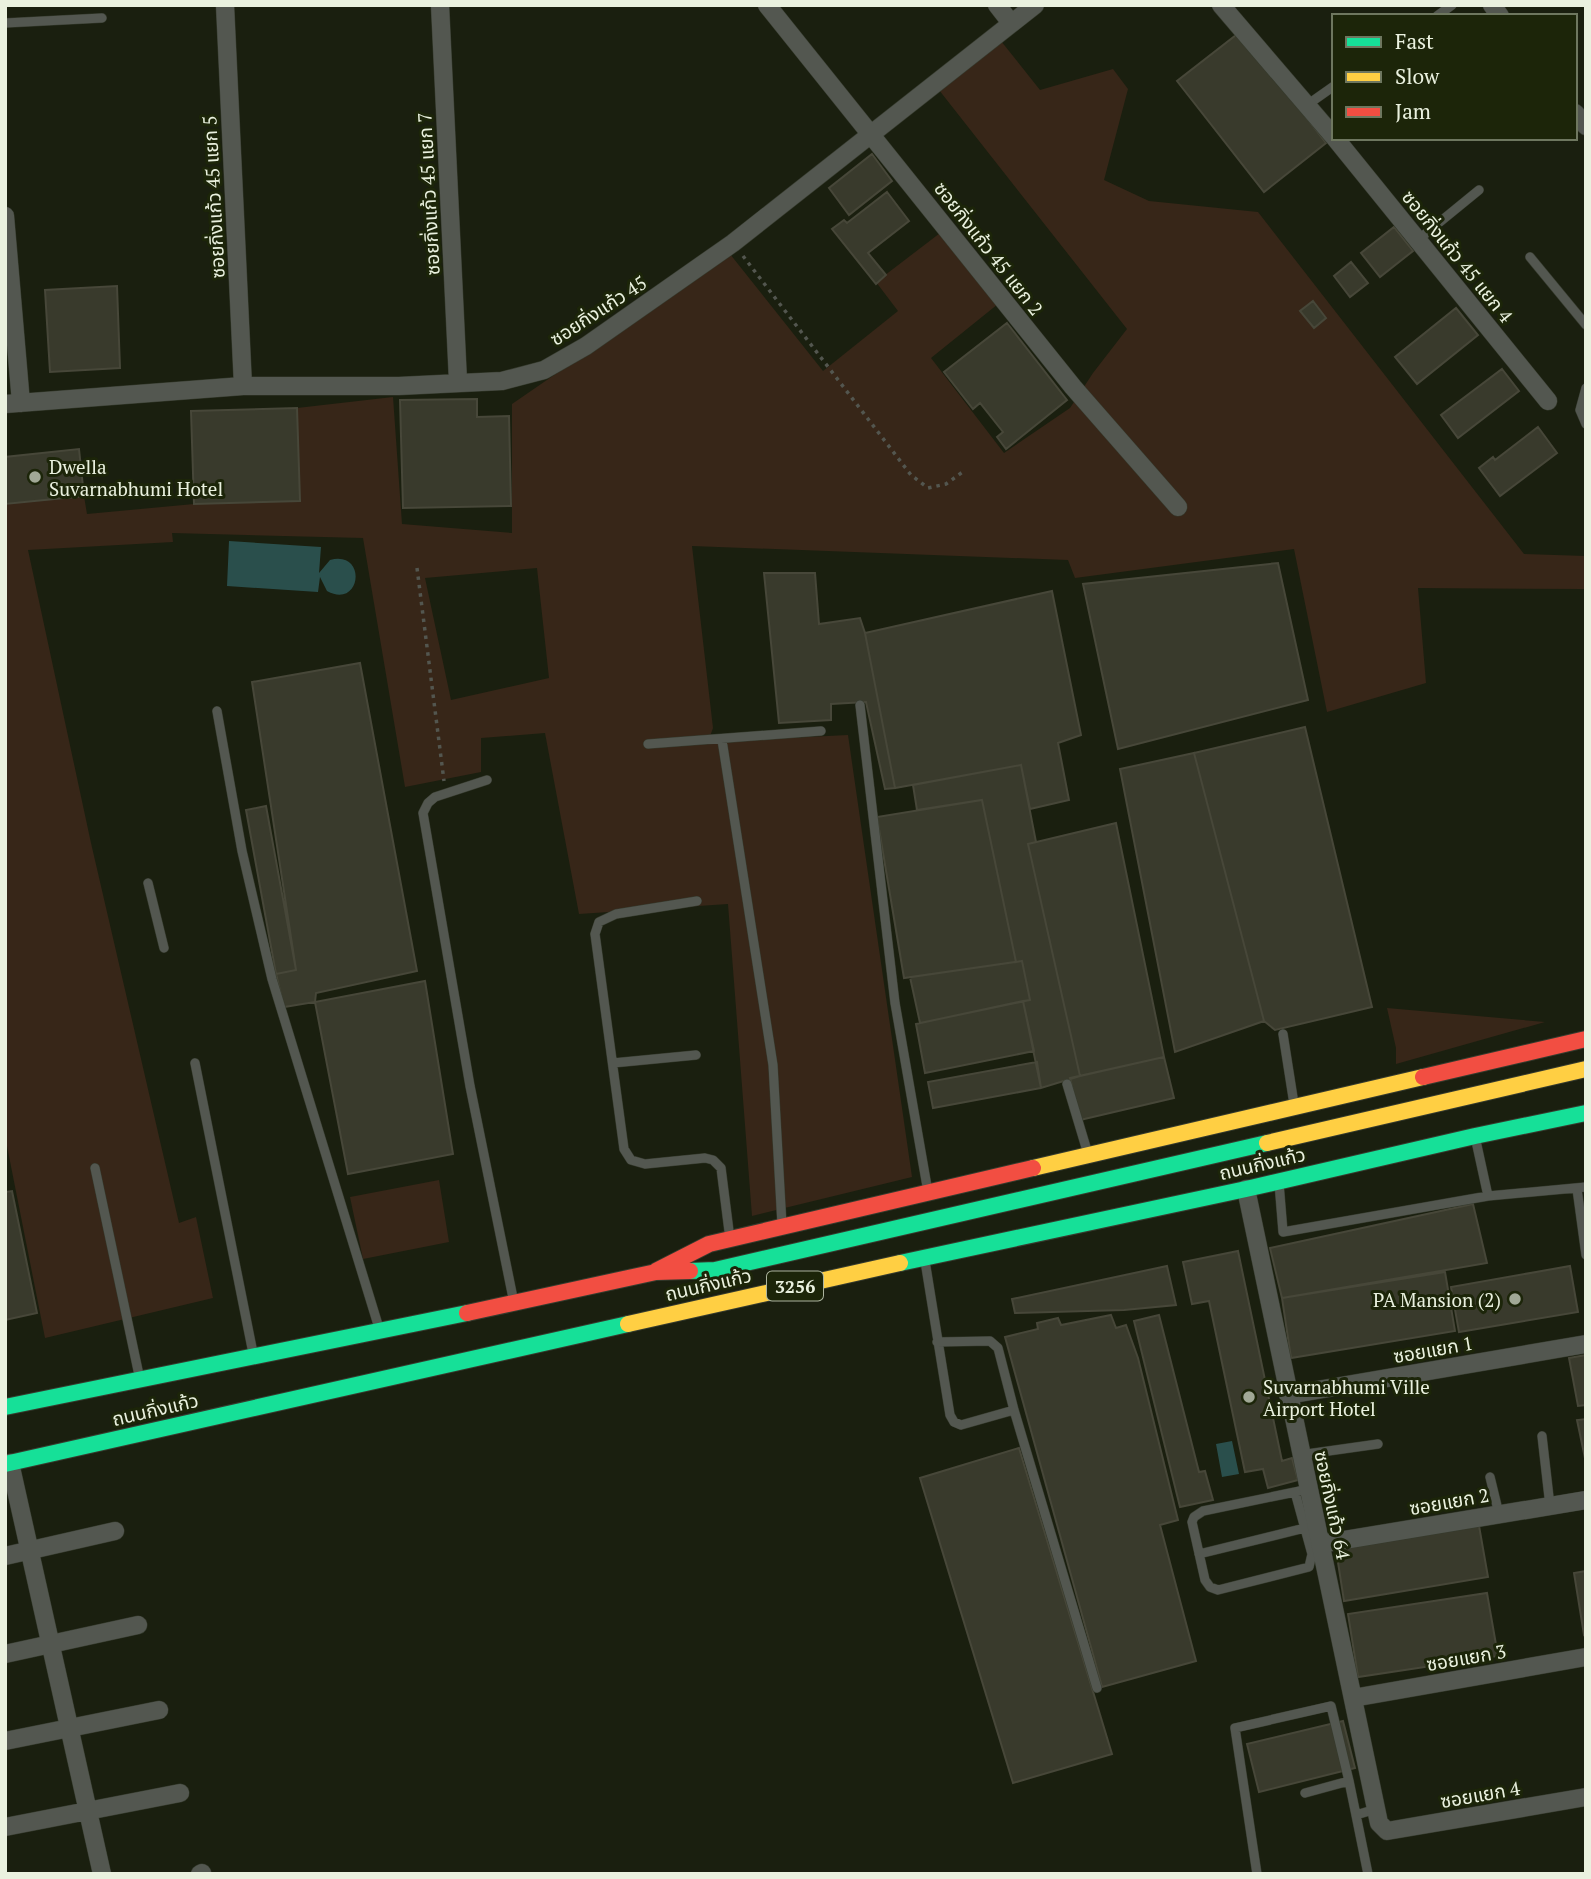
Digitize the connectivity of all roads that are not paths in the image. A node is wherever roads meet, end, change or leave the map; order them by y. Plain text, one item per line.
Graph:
1 (225, 5) edge
2 (440, 5) edge
3 (767, 5) edge
4 (997, 5) edge
5 (1035, 5) edge
6 (1221, 5) edge
7 (102, 18) dead end
8 (5, 23) edge
9 (1012, 23) junction
10 (1332, 87) edge
11 (1307, 105) junction
12 (870, 136) junction
13 (1332, 136) edge
14 (1336, 140) edge
15 (1479, 190) dead end
16 (5, 216) edge
17 (1419, 239) junction
18 (1530, 257) dead end
19 (1586, 325) edge
20 (458, 382) junction
21 (243, 386) junction
22 (1586, 388) edge
23 (1548, 401) dead end
24 (13, 404) edge
25 (1586, 424) edge
26 (1178, 507) dead end
27 (860, 705) dead end
28 (217, 711) dead end
29 (821, 732) dead end
30 (722, 740) junction
31 (648, 744) dead end
32 (487, 780) dead end
33 (148, 883) dead end
34 (697, 901) dead end
35 (164, 948) dead end
36 (1283, 1034) dead end
37 (1586, 1039) edge
38 (696, 1055) dead end
39 (195, 1063) dead end
40 (613, 1063) junction
41 (1586, 1069) edge
42 (1067, 1084) dead end
43 (1294, 1105) junction
44 (1586, 1113) edge
45 (1475, 1136) junction
46 (1089, 1156) junction
47 (95, 1168) dead end
48 (1279, 1182) junction
49 (1581, 1188) edge
50 (1246, 1189) junction
51 (928, 1192) junction
52 (1488, 1196) junction
53 (782, 1227) junction
54 (730, 1240) junction
55 (1586, 1255) edge
56 (925, 1257) junction
57 (656, 1272) junction
58 (513, 1303) junction
59 (380, 1332) junction
60 (937, 1342) junction
61 (1586, 1345) edge
62 (254, 1357) junction
63 (140, 1380) junction
64 (1288, 1395) junction
65 (5, 1407) edge
66 (1014, 1410) junction
67 (1542, 1436) dead end
68 (1378, 1444) dead end
69 (1300, 1455) junction
70 (8, 1464) edge
71 (1490, 1478) dead end
72 (1302, 1490) junction
73 (1586, 1500) edge
74 (1550, 1506) junction
75 (1499, 1514) junction
76 (1305, 1528) junction
77 (115, 1531) dead end
78 (1320, 1544) junction
79 (30, 1550) junction
80 (1199, 1554) junction
81 (5, 1556) edge
82 (138, 1625) dead end
83 (51, 1645) junction
84 (5, 1654) edge
85 (1586, 1657) edge
86 (1097, 1688) dead end
87 (1353, 1698) junction
88 (159, 1710) dead end
89 (69, 1727) junction
90 (5, 1741) edge
91 (1349, 1781) junction
92 (180, 1793) dead end
93 (1304, 1793) dead end
94 (1586, 1797) edge
95 (1376, 1809) junction
96 (88, 1811) junction
97 (1356, 1815) junction
98 (5, 1827) edge
99 (1383, 1829) joint
100 (102, 1874) edge
101 (1256, 1874) edge
102 (1368, 1874) edge

1 - 21 street, ซอยกิ่งแก้ว 45 แยก 5
2 - 20 street, ซอยกิ่งแก้ว 45 แยก 7
3 - 12 street, ซอยกิ่งแก้ว 45 แยก 2
4 - 9 street
5 - 9 street, ซอยกิ่งแก้ว 45
6 - 11 street, ซอยกิ่งแก้ว 45 แยก 4
7 - 8 lane
9 - 12 street, ซอยกิ่งแก้ว 45
10 - 11 lane
11 - 13 street, ซอยกิ่งแก้ว 45 แยก 4
12 - 20 street, ซอยกิ่งแก้ว 45
12 - 26 street, ซอยกิ่งแก้ว 45 แยก 2
14 - 17 street, ซอยกิ่งแก้ว 45 แยก 4
15 - 17 lane
16 - 24 street
17 - 23 street, ซอยกิ่งแก้ว 45 แยก 4
18 - 19 lane
20 - 21 street, ซอยกิ่งแก้ว 45
21 - 24 street, ซอยกิ่งแก้ว 45
22 - 25 lane
27 - 51 lane
28 - 59 lane
29 - 30 lane
30 - 31 lane
30 - 53 lane
32 - 58 lane
33 - 35 lane
34 - 40 lane
36 - 43 lane
37 - 43 main road, ถนนกิ่งแก้ว / 3256
38 - 40 lane
39 - 62 lane
40 - 54 lane
41 - 57 main road, ถนนกิ่งแก้ว / 3256
42 - 46 lane
43 - 46 main road, ถนนกิ่งแก้ว / 3256
44 - 45 main road, ถนนกิ่งแก้ว / 3256
45 - 48 main road, ถนนกิ่งแก้ว / 3256
45 - 52 lane
46 - 51 main road, ถนนกิ่งแก้ว / 3256
47 - 63 lane
48 - 50 main road, ถนนกิ่งแก้ว / 3256
48 - 52 lane
49 - 52 lane
49 - 55 lane
50 - 56 main road, ถนนกิ่งแก้ว / 3256
50 - 64 street, ซอยกิ่งแก้ว 64
51 - 53 main road, ถนนกิ่งแก้ว / 3256
53 - 54 main road, ถนนกิ่งแก้ว / 3256
54 - 57 main road, ถนนกิ่งแก้ว / 3256
56 - 60 lane
56 - 70 main road, ถนนกิ่งแก้ว / 3256
57 - 58 main road, ถนนกิ่งแก้ว / 3256
58 - 59 main road, ถนนกิ่งแก้ว / 3256
59 - 62 main road, ถนนกิ่งแก้ว / 3256
60 - 66 lane
60 - 66 lane
61 - 64 street, ซอยแยก 1
62 - 63 main road, ถนนกิ่งแก้ว / 3256
63 - 65 main road, ถนนกิ่งแก้ว / 3256
64 - 69 street, ซอยกิ่งแก้ว 64
66 - 86 lane
67 - 74 lane
68 - 69 lane
69 - 72 street, ซอยกิ่งแก้ว 64
70 - 79 street
71 - 75 lane
72 - 76 lane
72 - 78 street, ซอยกิ่งแก้ว 64
72 - 80 lane
73 - 74 street, ซอยแยก 2
74 - 75 street, ซอยแยก 2
75 - 78 street, ซอยแยก 2
76 - 80 lane
76 - 80 lane
77 - 79 street
78 - 87 street, ซอยกิ่งแก้ว 64
79 - 81 street
79 - 83 street
82 - 83 street
83 - 84 street
83 - 89 street
85 - 87 street, ซอยแยก 3
87 - 95 street, ซอยกิ่งแก้ว 64
88 - 89 street
89 - 90 street
89 - 96 street
91 - 93 lane
91 - 97 lane
91 - 101 lane
92 - 96 street
94 - 99 street, ซอยแยก 4
95 - 97 lane
95 - 99 street, ซอยกิ่งแก้ว 64
96 - 98 street
96 - 100 street
97 - 102 lane

